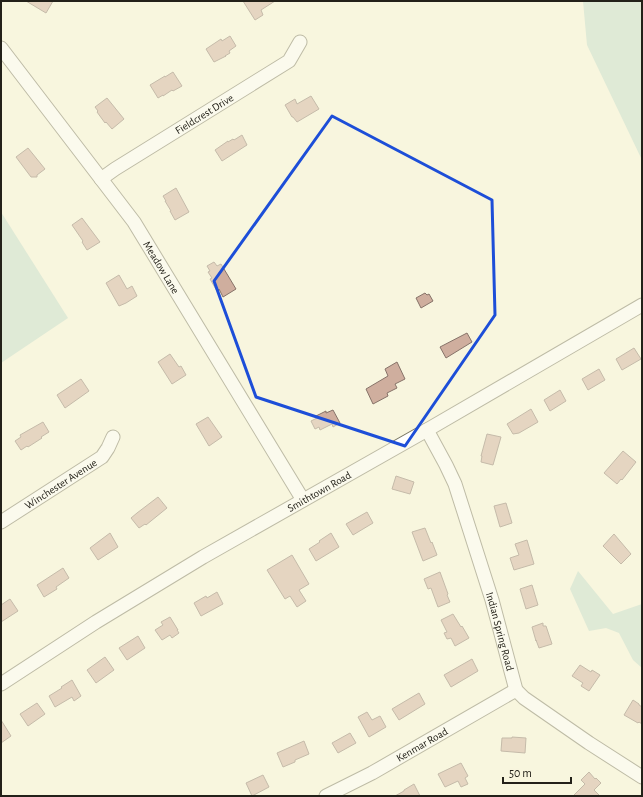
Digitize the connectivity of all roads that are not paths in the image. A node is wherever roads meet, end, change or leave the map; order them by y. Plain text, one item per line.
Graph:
1 (300, 42) dead end
2 (1, 48) edge
3 (101, 179) junction
4 (642, 305) edge
5 (427, 430) junction
6 (113, 437) dead end
7 (303, 500) junction
8 (1, 522) edge
9 (1, 684) edge
10 (516, 690) junction
11 (642, 777) edge
12 (326, 796) edge

1 - 3 street, Fieldcrest Drive
2 - 3 street, Meadow Lane
3 - 7 street, Meadow Lane
4 - 5 street, Smithtown Road
5 - 7 street, Smithtown Road
5 - 10 street, Indian Spring Road
6 - 8 street, Winchester Avenue
7 - 9 street, Smithtown Road
10 - 11 street
10 - 12 street, Kenmar Road

